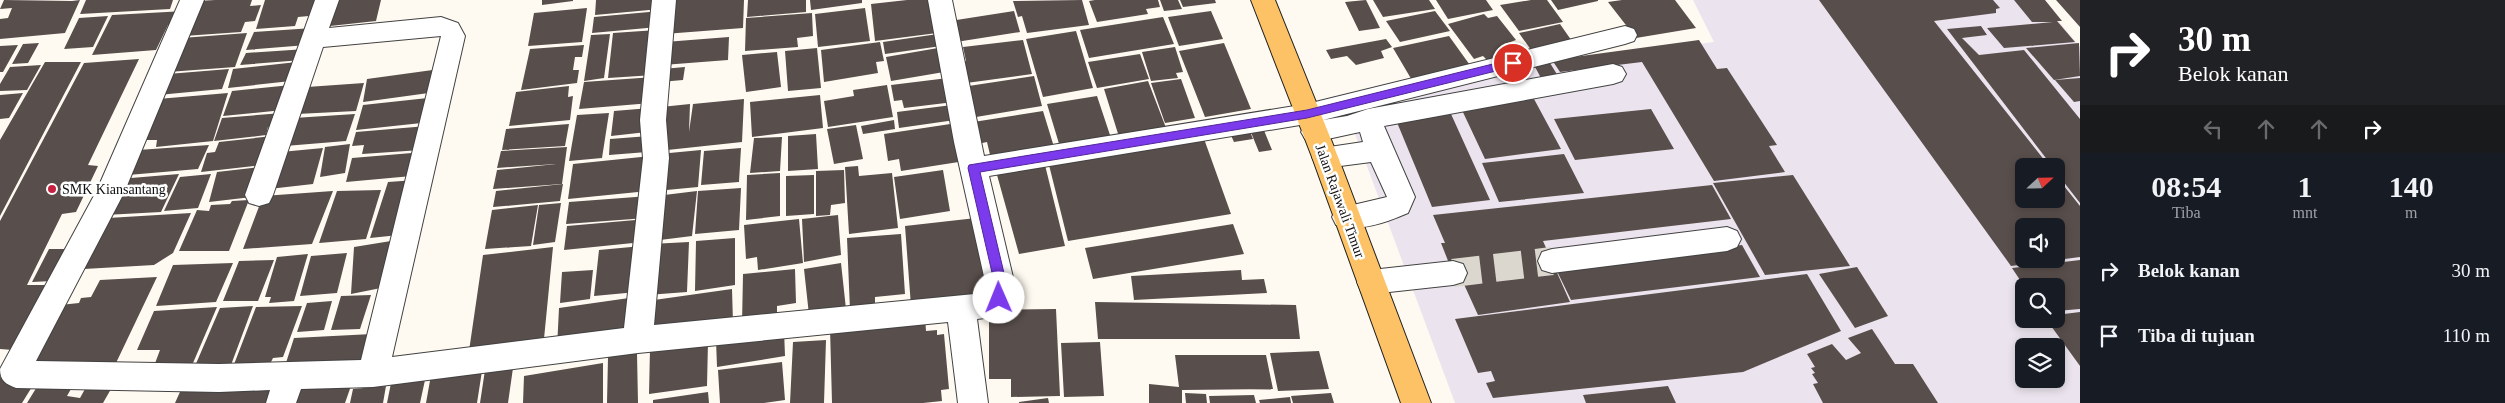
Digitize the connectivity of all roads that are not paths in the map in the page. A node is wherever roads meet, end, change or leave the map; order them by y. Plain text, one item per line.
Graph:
1 (192, 0) edge
2 (327, 0) edge
3 (664, 0) edge
4 (940, 0) edge
5 (1263, 0) edge
6 (1625, 35) dead end
7 (313, 39) junction
8 (1613, 74) dead end
9 (1368, 119) junction
10 (1310, 123) junction
11 (1379, 150) junction
12 (1325, 157) junction
13 (973, 168) junction
14 (259, 195) dead end
15 (1346, 218) junction
16 (1727, 239) dead end
17 (1552, 261) tunnel mouth
18 (1452, 273) tunnel mouth
19 (1371, 282) junction
20 (961, 309) junction
21 (638, 340) junction
22 (7, 371) edge
23 (373, 373) junction
24 (290, 374) junction
25 (281, 403) edge
26 (973, 403) edge
27 (1416, 403) edge

1 - 22 street
2 - 7 street
3 - 21 street
4 - 13 street
5 - 10 main road, Jalan Rajawali Timur
6 - 10 street
7 - 14 street
7 - 23 street
8 - 9 street
9 - 10 street
9 - 11 street
10 - 12 main road, Jalan Rajawali Timur
10 - 13 street
11 - 12 street
11 - 15 street
12 - 15 main road, Jalan Rajawali Timur
13 - 20 street
15 - 19 main road, Jalan Rajawali Timur
16 - 17 street
18 - 19 street
19 - 27 main road, Jalan Rajawali Timur
20 - 21 street
20 - 26 street
21 - 23 street
22 - 24 street
23 - 24 street
24 - 25 street

